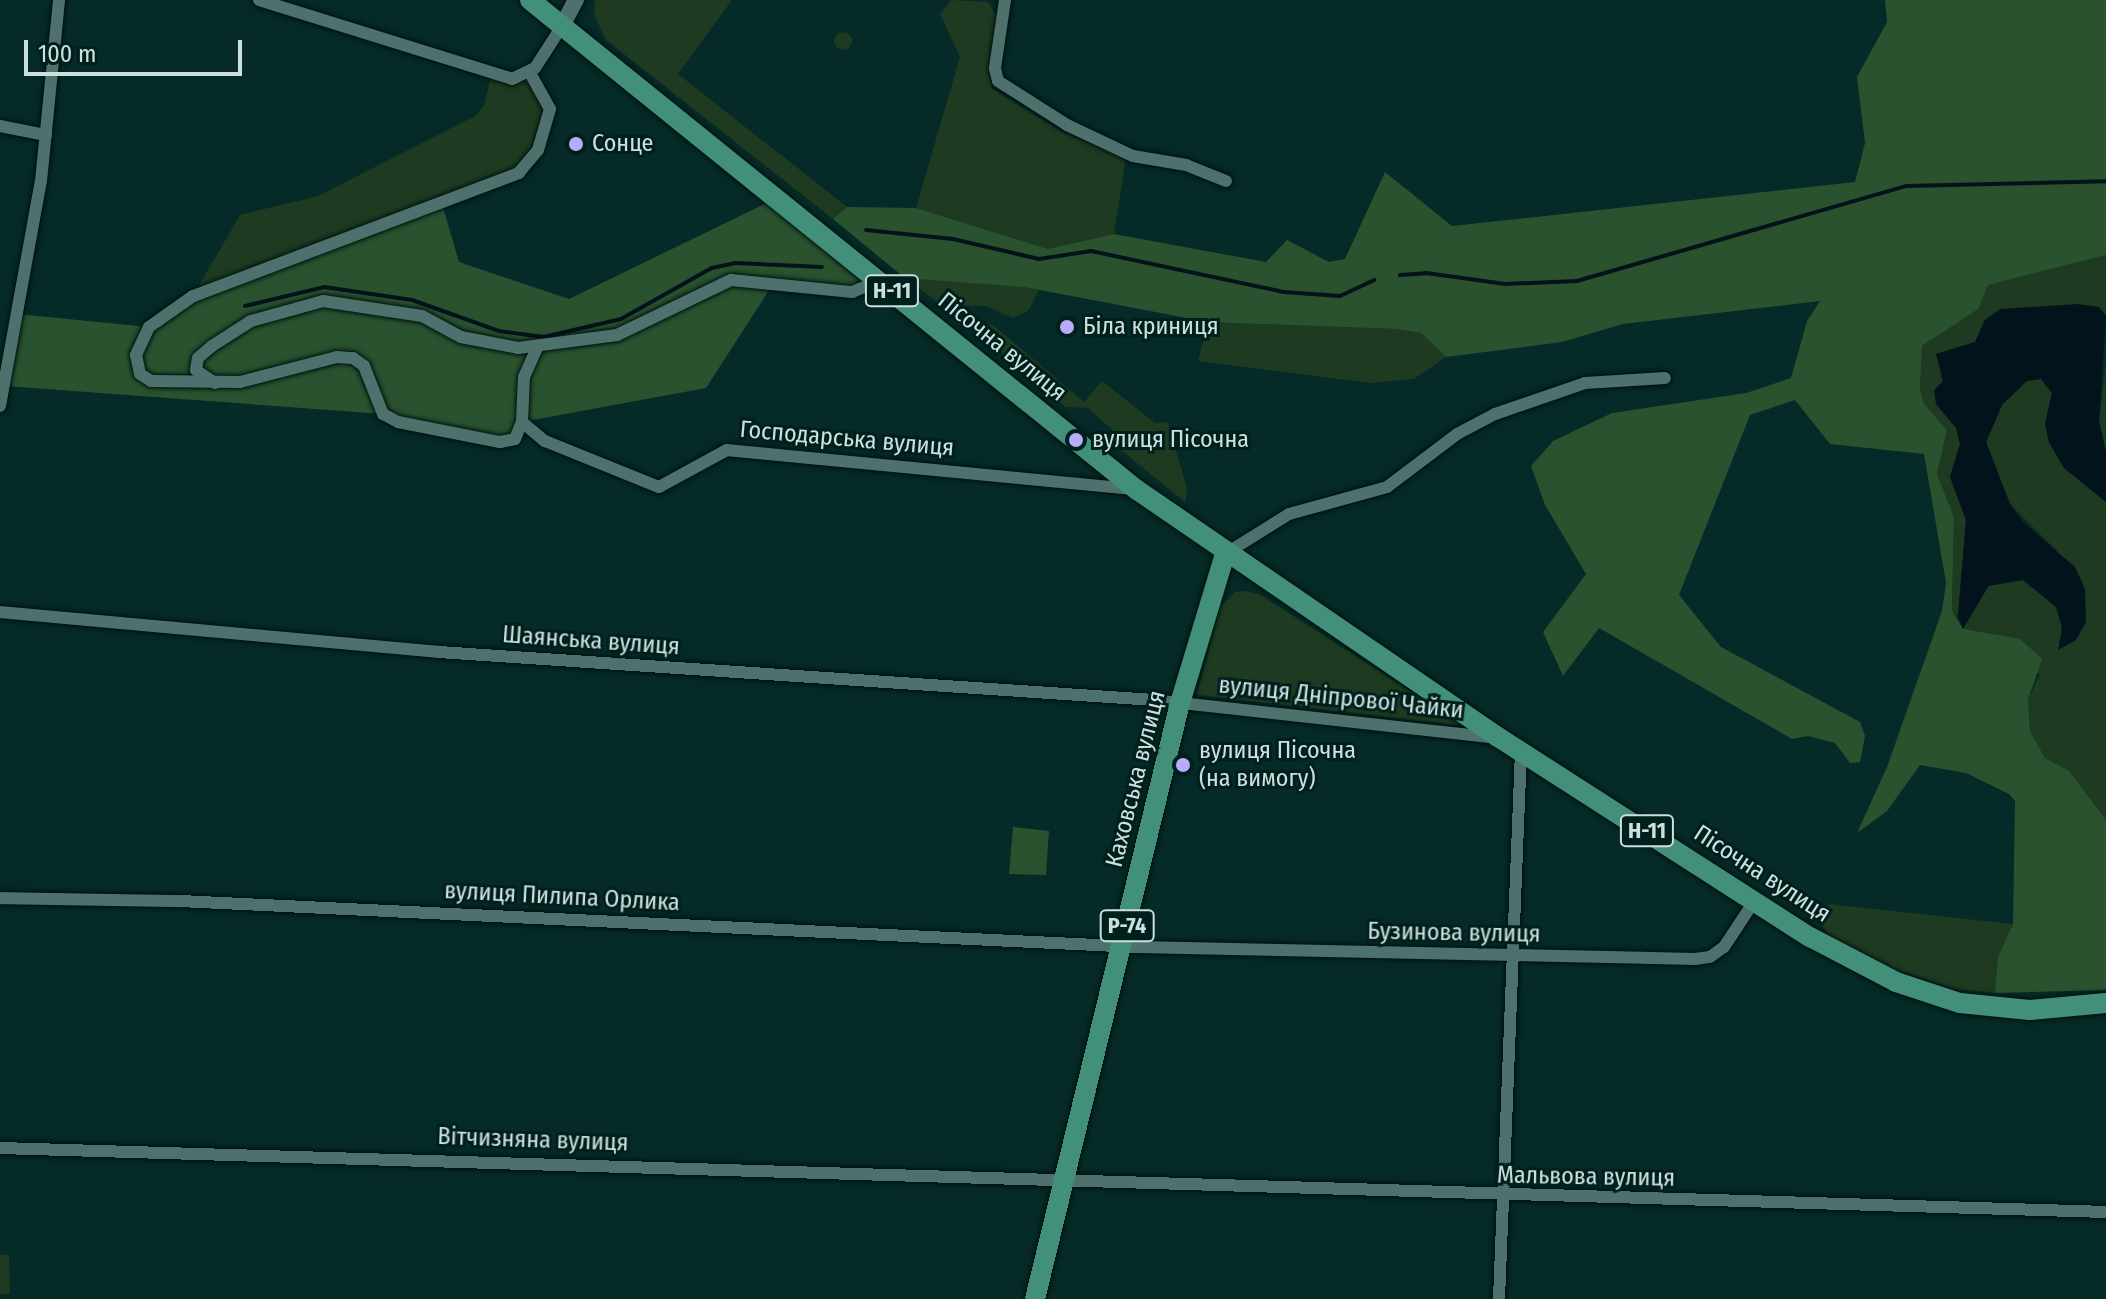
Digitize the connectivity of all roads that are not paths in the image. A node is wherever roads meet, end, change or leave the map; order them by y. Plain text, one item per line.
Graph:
1 (59, 0) edge
2 (259, 0) edge
3 (530, 0) edge
4 (576, 0) edge
5 (1005, 0) edge
6 (562, 26) junction
7 (530, 73) junction
8 (0, 126) edge
9 (46, 135) junction
10 (1226, 181) dead end
11 (879, 281) junction
12 (538, 346) junction
13 (1665, 378) dead end
14 (215, 383) junction
15 (0, 406) edge
16 (522, 422) junction
17 (1137, 490) junction
18 (1225, 554) junction
19 (0, 612) edge
20 (1180, 703) junction
21 (1498, 737) junction
22 (1521, 751) junction
23 (0, 898) edge
24 (1755, 900) junction
25 (1122, 946) junction
26 (1511, 958) junction
27 (2106, 1003) edge
28 (0, 1148) edge
29 (1064, 1178) junction
30 (1501, 1198) junction
31 (2106, 1212) edge
32 (1035, 1299) edge
33 (1499, 1299) edge

1 - 9 street
2 - 7 street
3 - 6 main road, Н-11
4 - 6 street
5 - 10 street
6 - 7 street
6 - 11 main road, Пісочна вулиця / Н-11
7 - 14 street
8 - 9 street
9 - 15 street
11 - 12 street
11 - 17 main road, Пісочна вулиця / Н-11
12 - 14 street
12 - 16 street
13 - 18 street
14 - 16 street
16 - 17 street, Господарська вулиця
17 - 18 main road, Пісочна вулиця / Н-11
18 - 20 main road, Каховська вулиця / Р-74
18 - 21 main road, Пісочна вулиця / Н-11
19 - 20 street, Шаянська вулиця
20 - 21 street, вулиця Дніпрової Чайки
20 - 25 main road, Каховська вулиця / Р-74
21 - 22 main road, Пісочна вулиця / Н-11
22 - 24 main road, Пісочна вулиця / Н-11
22 - 26 street
23 - 25 street, вулиця Пилипа Орлика
24 - 26 street, Бузинова вулиця
24 - 27 main road, Пісочна вулиця / Н-11
25 - 26 street, Бузинова вулиця
25 - 29 main road, Каховська вулиця / Р-74
26 - 30 street
28 - 29 street, Вітчизняна вулиця
29 - 30 street, Мальвова вулиця
29 - 32 main road, Каховська вулиця / Р-74
30 - 31 street, Мальвова вулиця
30 - 33 street

